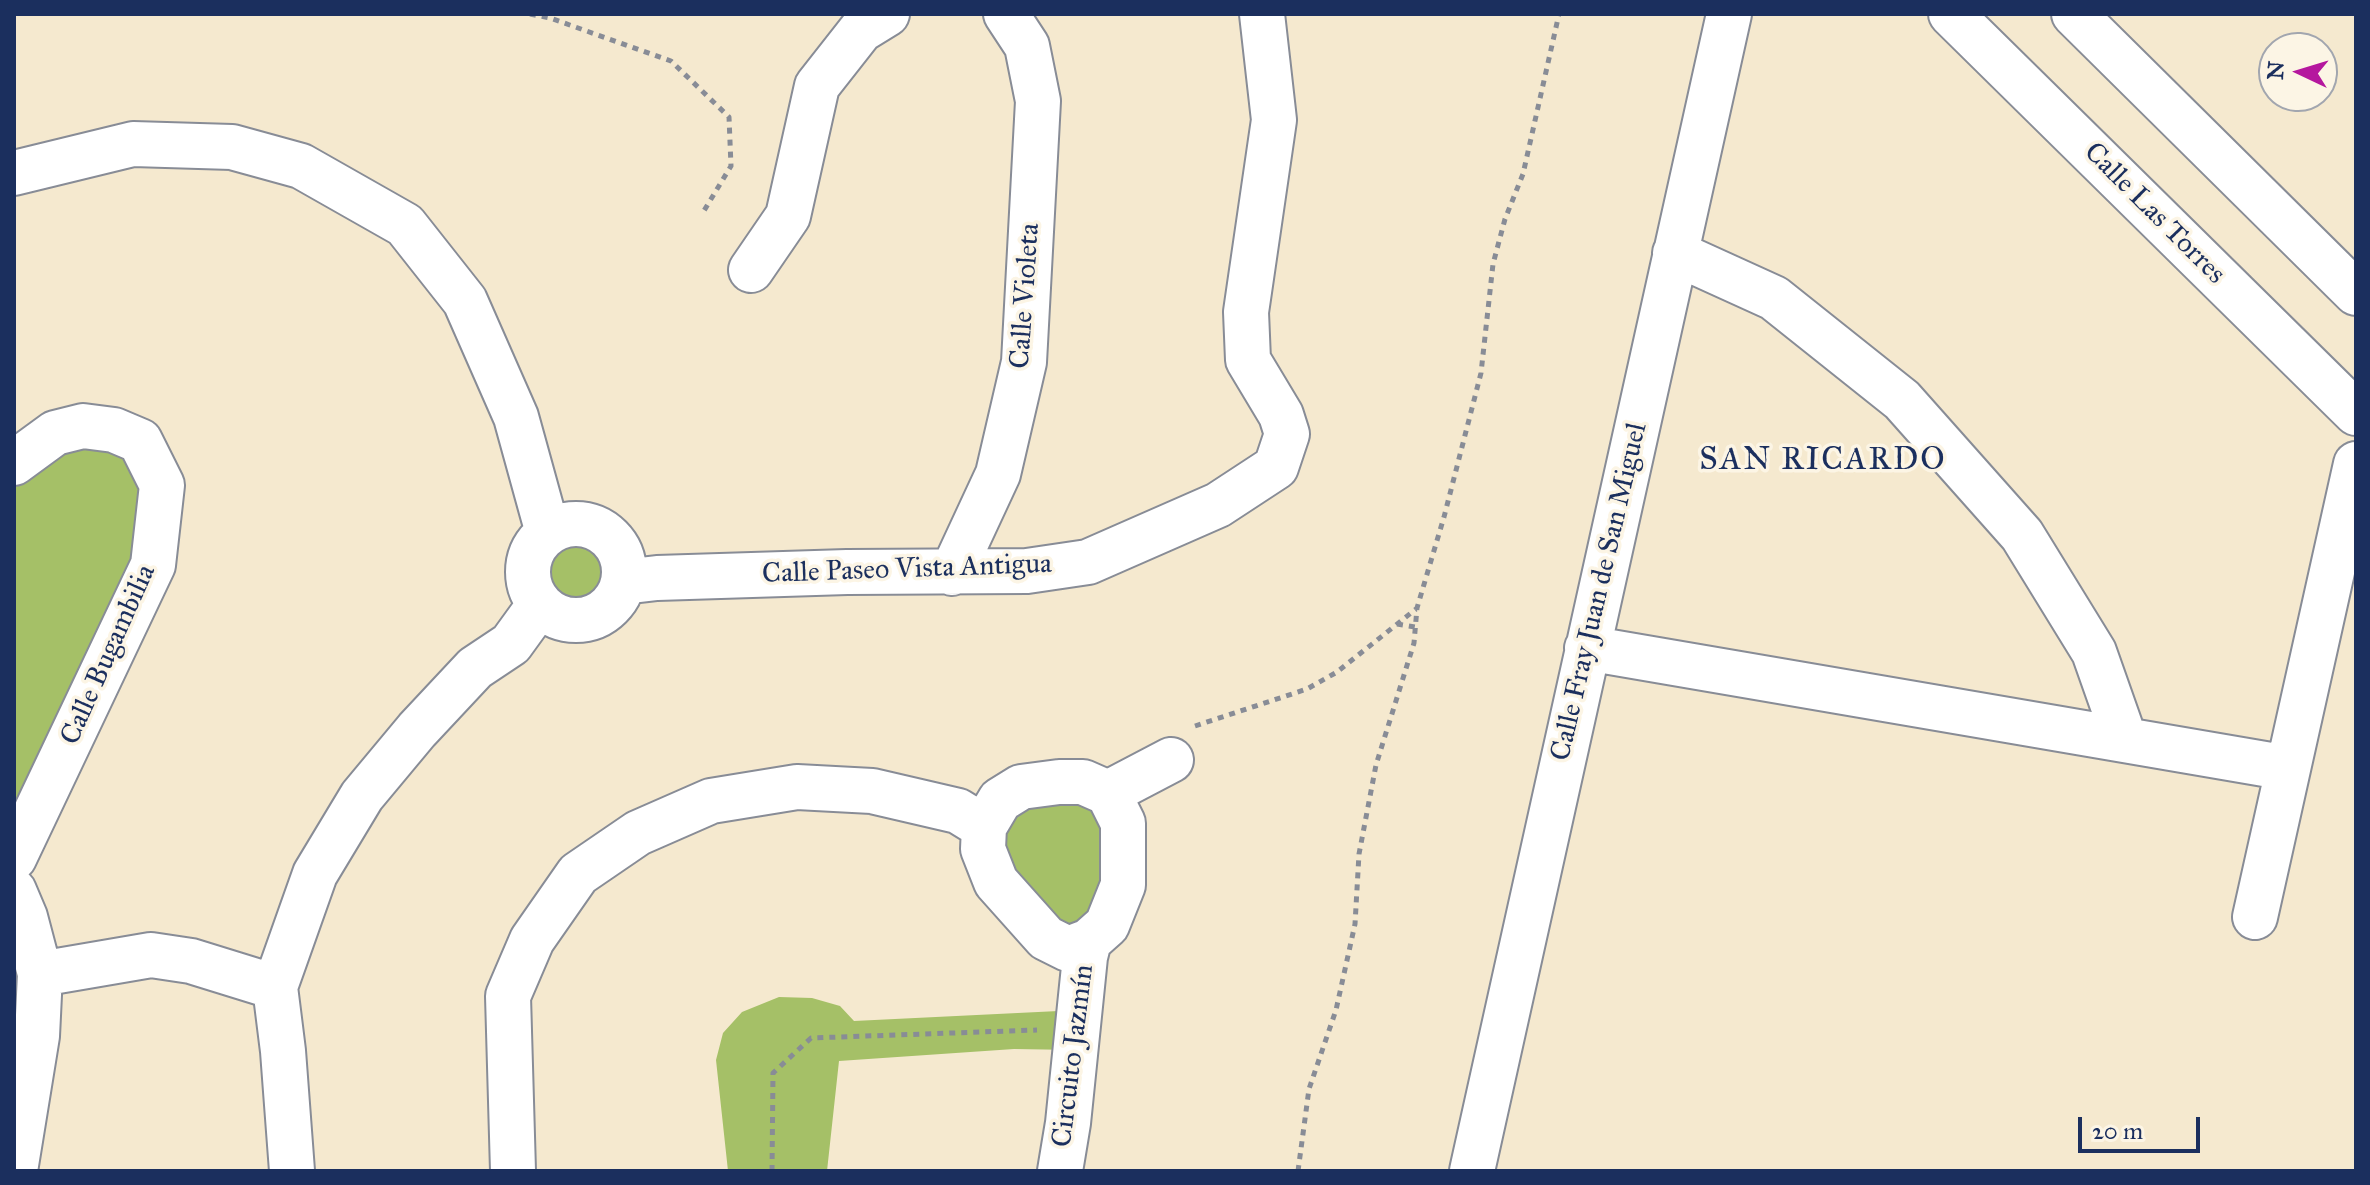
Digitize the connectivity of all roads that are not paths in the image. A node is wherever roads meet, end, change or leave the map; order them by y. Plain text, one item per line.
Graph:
1 (887, 14) edge
2 (1006, 14) edge
3 (1262, 14) edge
4 (1729, 14) edge
5 (1951, 14) edge
6 (2074, 14) edge
7 (14, 173) edge
8 (1675, 253) junction
9 (751, 270) dead end
10 (2356, 293) edge
11 (2356, 413) edge
12 (14, 463) edge
13 (2356, 464) edge
14 (548, 533) junction
15 (952, 573) junction
16 (623, 582) junction
17 (540, 604) junction
18 (1587, 648) junction
19 (2125, 740) junction
20 (1171, 760) road end
21 (2288, 768) junction
22 (1108, 793) junction
23 (984, 827) junction
24 (14, 858) edge
25 (14, 891) edge
26 (2255, 917) dead end
27 (1089, 941) junction
28 (40, 974) junction
29 (275, 987) junction
30 (15, 1171) edge
31 (292, 1171) edge
32 (513, 1171) edge
33 (1060, 1171) edge
34 (1472, 1171) edge

1 - 9 street
2 - 15 street, Calle Violeta
3 - 15 street, Calle Paseo Vista Antigua
4 - 8 street, Calle Fray Juan de San Miguel
5 - 11 street, Calle Las Torres
6 - 10 street
7 - 14 street
8 - 18 street, Calle Fray Juan de San Miguel
8 - 19 street
12 - 24 street, Calle Bugambilia
13 - 21 street
14 - 16 street
14 - 17 street
15 - 16 street, Calle Paseo Vista Antigua
16 - 17 street
17 - 29 street
18 - 19 street
18 - 34 street, Calle Fray Juan de San Miguel
19 - 21 street
20 - 22 street
21 - 26 street
22 - 23 street
22 - 27 street
23 - 27 street
23 - 32 street
25 - 28 street
27 - 33 street, Circuito Jazmín
28 - 29 street
28 - 30 street
29 - 31 street

